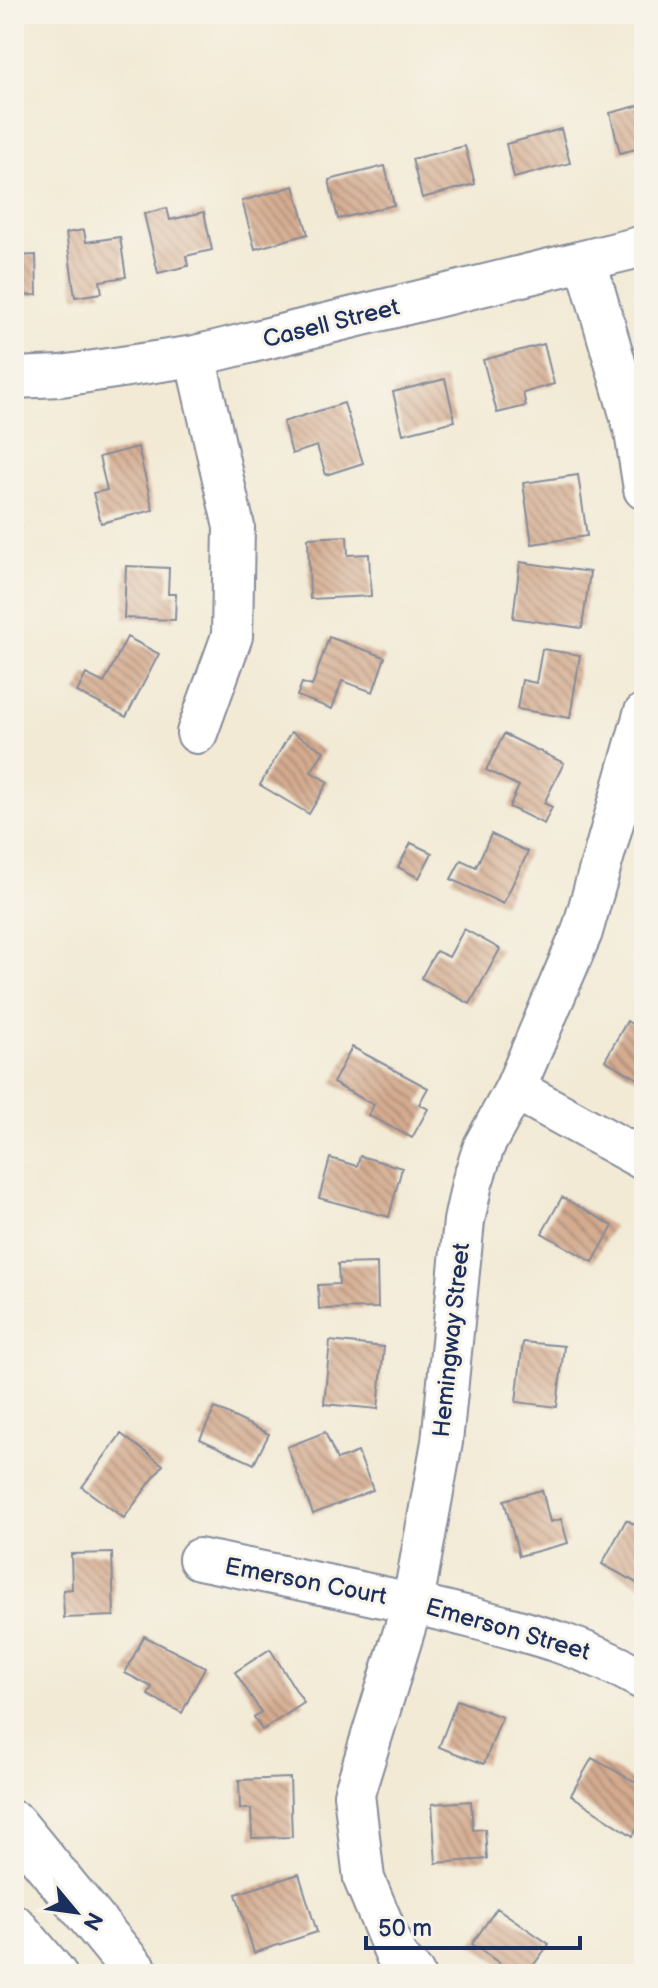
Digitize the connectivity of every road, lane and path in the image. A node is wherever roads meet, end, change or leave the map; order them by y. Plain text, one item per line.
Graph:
1 (644, 246) edge
2 (586, 261) junction
3 (195, 356) junction
4 (14, 378) edge
5 (644, 489) edge
6 (644, 714) edge
7 (197, 733) dead end
8 (515, 1089) junction
9 (644, 1160) edge
10 (199, 1559) dead end
11 (413, 1602) junction
12 (644, 1680) edge
13 (14, 1824) edge
14 (14, 1927) edge
15 (54, 1974) edge
16 (137, 1974) edge
17 (414, 1974) edge

1 - 2 street, Casell Street
2 - 3 street, Casell Street
2 - 5 street
3 - 4 street, Casell Street
3 - 7 street
6 - 8 street, Hemingway Street
8 - 9 street
8 - 11 street, Hemingway Street
10 - 11 street, Emerson Court
11 - 12 street, Emerson Street
11 - 17 street, Hemingway Street
13 - 16 highway
14 - 15 highway

